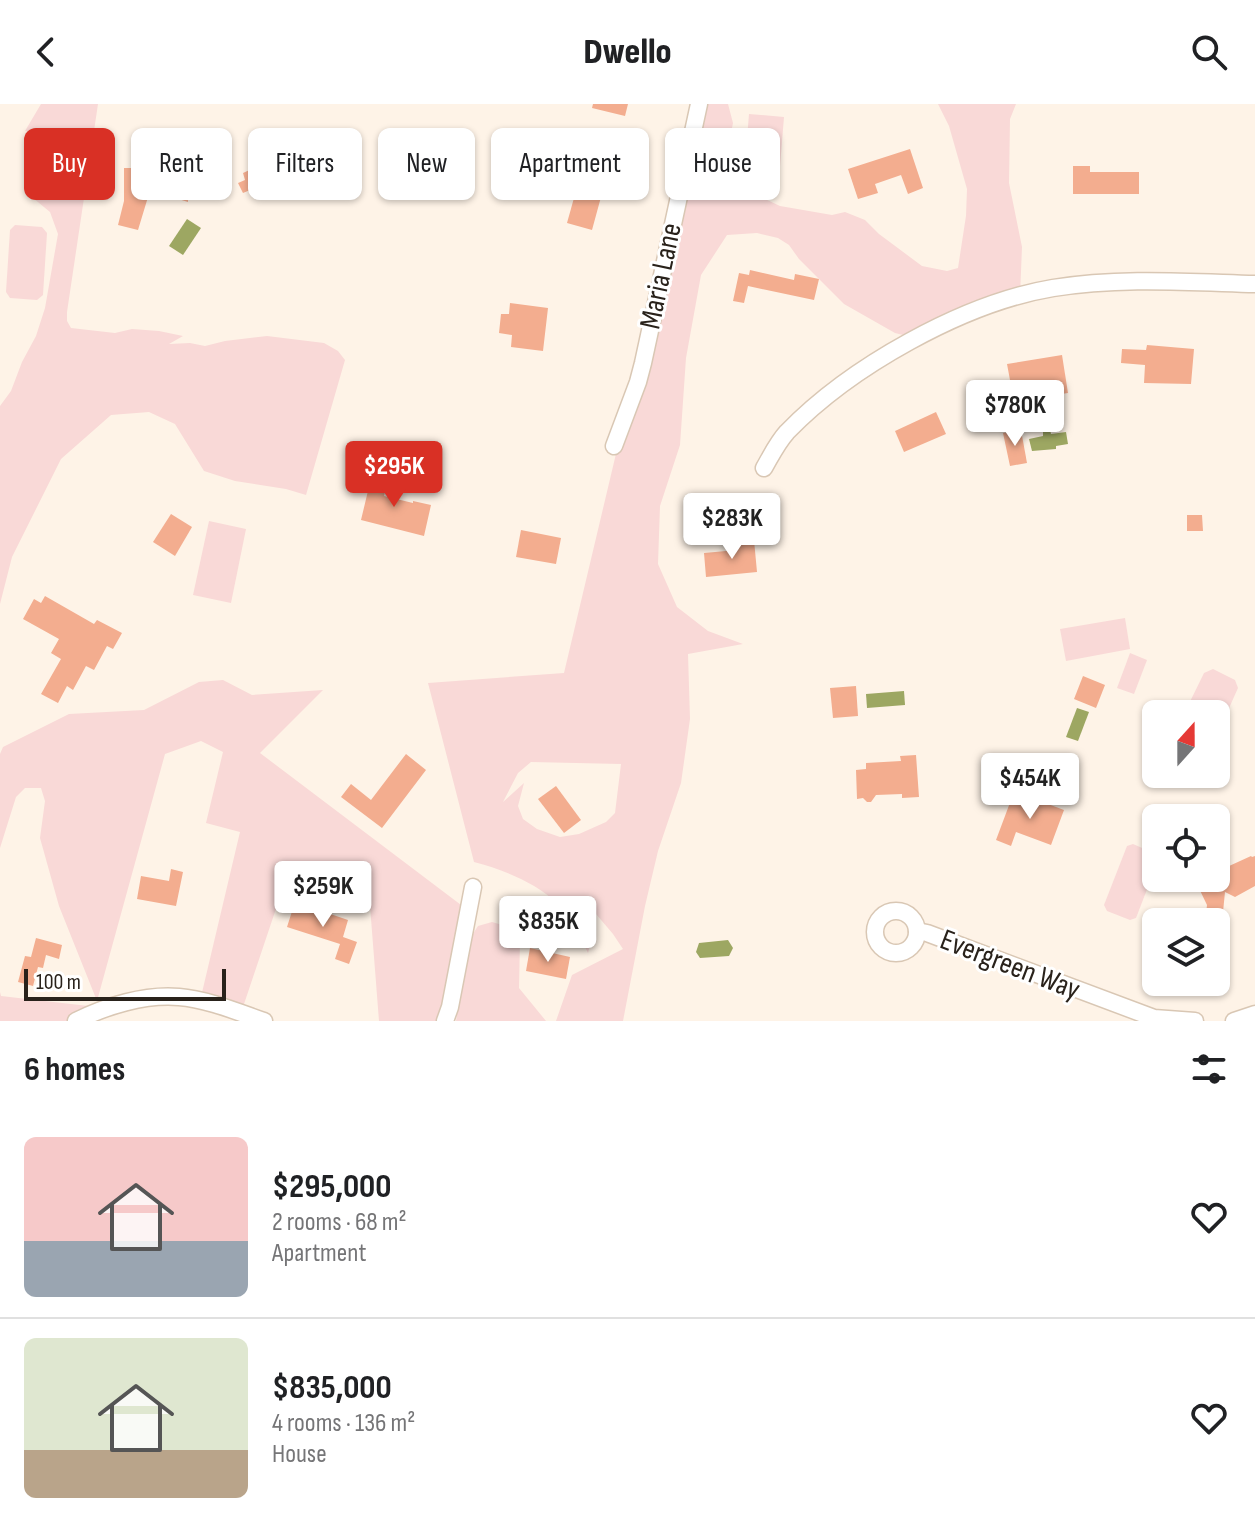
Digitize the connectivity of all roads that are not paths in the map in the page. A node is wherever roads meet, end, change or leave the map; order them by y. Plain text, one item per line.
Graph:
1 (699, 104) edge
2 (1255, 284) edge
3 (614, 446) dead end
4 (764, 468) dead end
5 (473, 887) dead end
6 (917, 931) dead end
7 (1255, 1014) edge
8 (76, 1021) edge
9 (264, 1021) edge
10 (445, 1021) edge
11 (1195, 1021) edge
12 (1234, 1021) edge

1 - 3 street, Maria Lane
2 - 4 street
5 - 10 street
6 - 11 street, Evergreen Way
7 - 12 street
8 - 9 street

